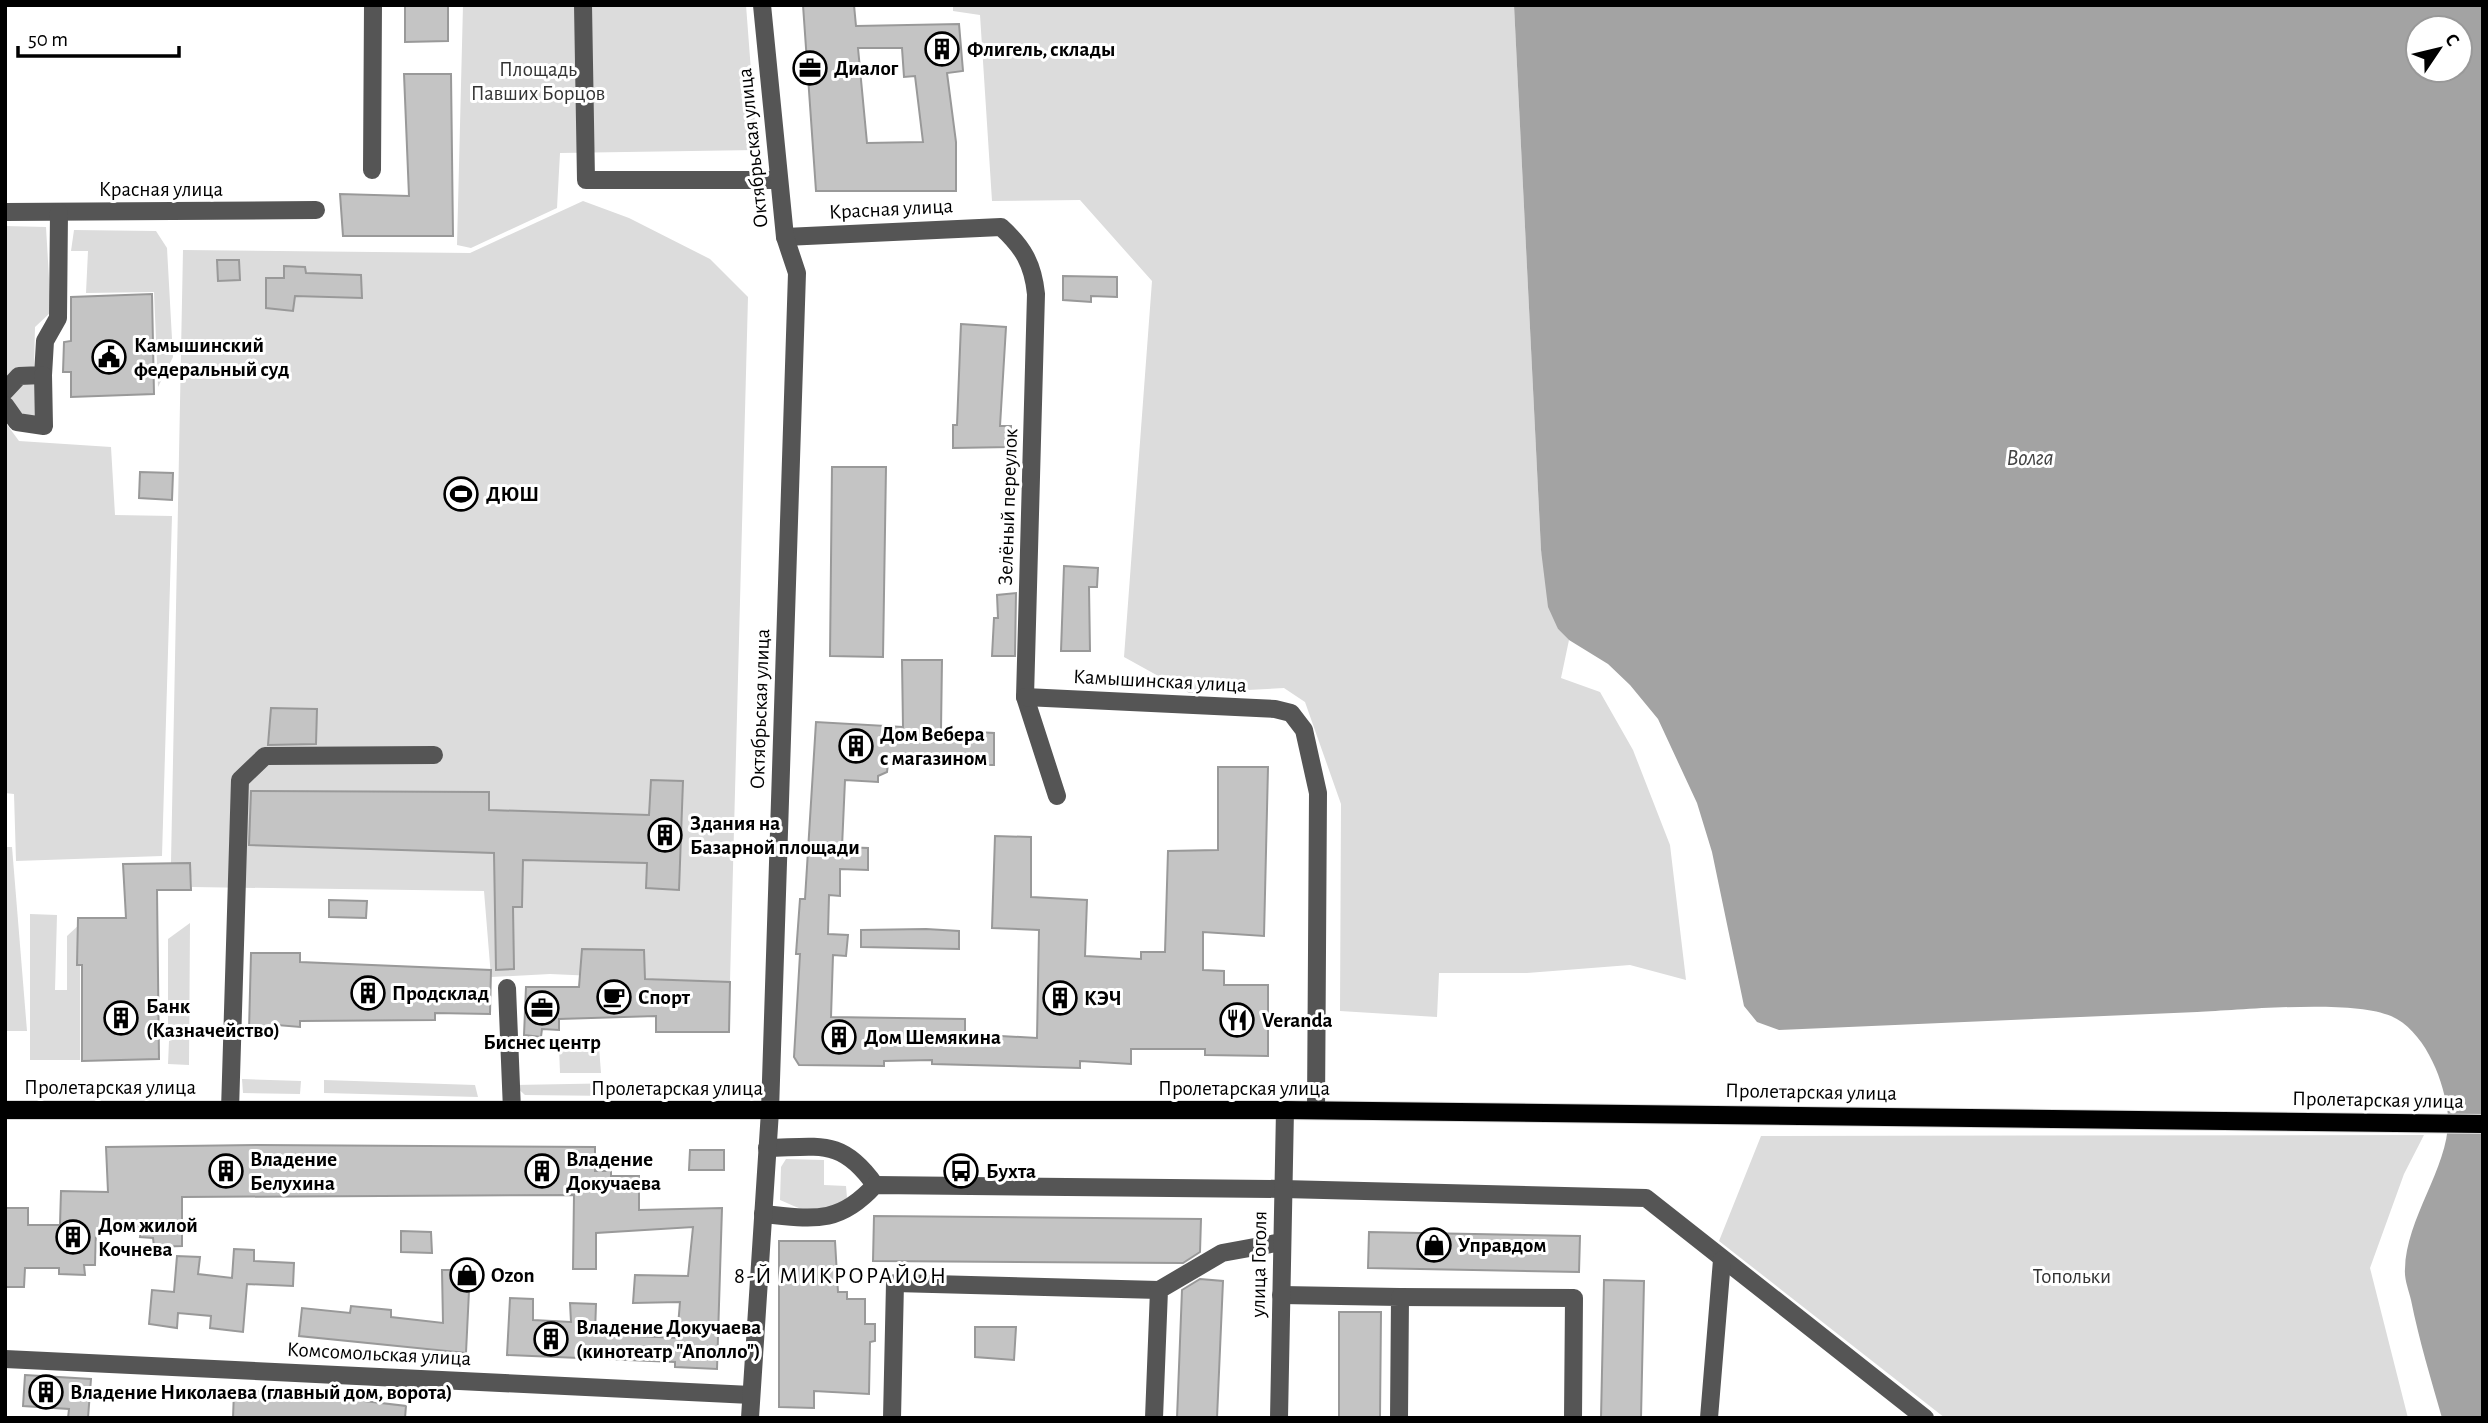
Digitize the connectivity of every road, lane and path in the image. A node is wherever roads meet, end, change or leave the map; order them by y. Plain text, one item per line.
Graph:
1 (373, 5) edge
2 (583, 5) edge
3 (761, 5) edge
4 (372, 170) dead end
5 (779, 180) junction
6 (316, 210) dead end
7 (5, 212) edge
8 (59, 212) junction
9 (1000, 227) joint
10 (785, 237) junction
11 (43, 375) junction
12 (5, 391) edge
13 (5, 405) edge
14 (1025, 697) junction
15 (434, 755) dead end
16 (1057, 796) dead end
17 (507, 988) dead end
18 (5, 1110) edge
19 (230, 1110) junction
20 (512, 1110) junction
21 (1285, 1110) junction
22 (1316, 1110) junction
23 (770, 1111) junction
24 (2483, 1124) edge
25 (767, 1148) junction
26 (875, 1185) junction
27 (1283, 1189) junction
28 (763, 1214) junction
29 (1282, 1242) junction
30 (1722, 1260) junction
31 (1160, 1290) junction
32 (1281, 1294) junction
33 (1400, 1297) junction
34 (5, 1359) edge
35 (751, 1395) junction
36 (750, 1418) edge
37 (892, 1418) edge
38 (1154, 1418) edge
39 (1279, 1418) edge
40 (1399, 1418) edge
41 (1573, 1418) edge
42 (1709, 1418) edge
43 (1925, 1418) edge

1 - 4 street
2 - 5 street
3 - 5 street, Октябрьская улица
5 - 10 street, Октябрьская улица
6 - 8 street, Красная улица
7 - 8 street, Красная улица
8 - 11 street
9 - 10 street, Красная улица
9 - 14 street, Зелёный переулок
10 - 23 street, Октябрьская улица
11 - 12 street
11 - 13 street
14 - 16 street, Зелёный переулок
14 - 22 street, Камышинская улица
15 - 19 street
17 - 20 street
18 - 19 main road, Пролетарская улица
19 - 20 main road, Пролетарская улица
20 - 23 main road, Пролетарская улица
21 - 22 main road, Пролетарская улица
21 - 23 main road, Пролетарская улица
21 - 27 street, улица Гоголя
22 - 24 main road, Пролетарская улица
23 - 25 street, Октябрьская улица
25 - 26 street
25 - 28 street, Октябрьская улица
26 - 27 street
26 - 28 street
27 - 29 street, улица Гоголя
27 - 30 street
28 - 35 street, Октябрьская улица
29 - 31 street
29 - 32 street, улица Гоголя
30 - 42 street
30 - 43 street
31 - 37 street
31 - 38 street
32 - 33 street
32 - 39 street, улица Гоголя
33 - 40 street
33 - 41 street
34 - 35 street, Комсомольская улица
35 - 36 street, Октябрьская улица

